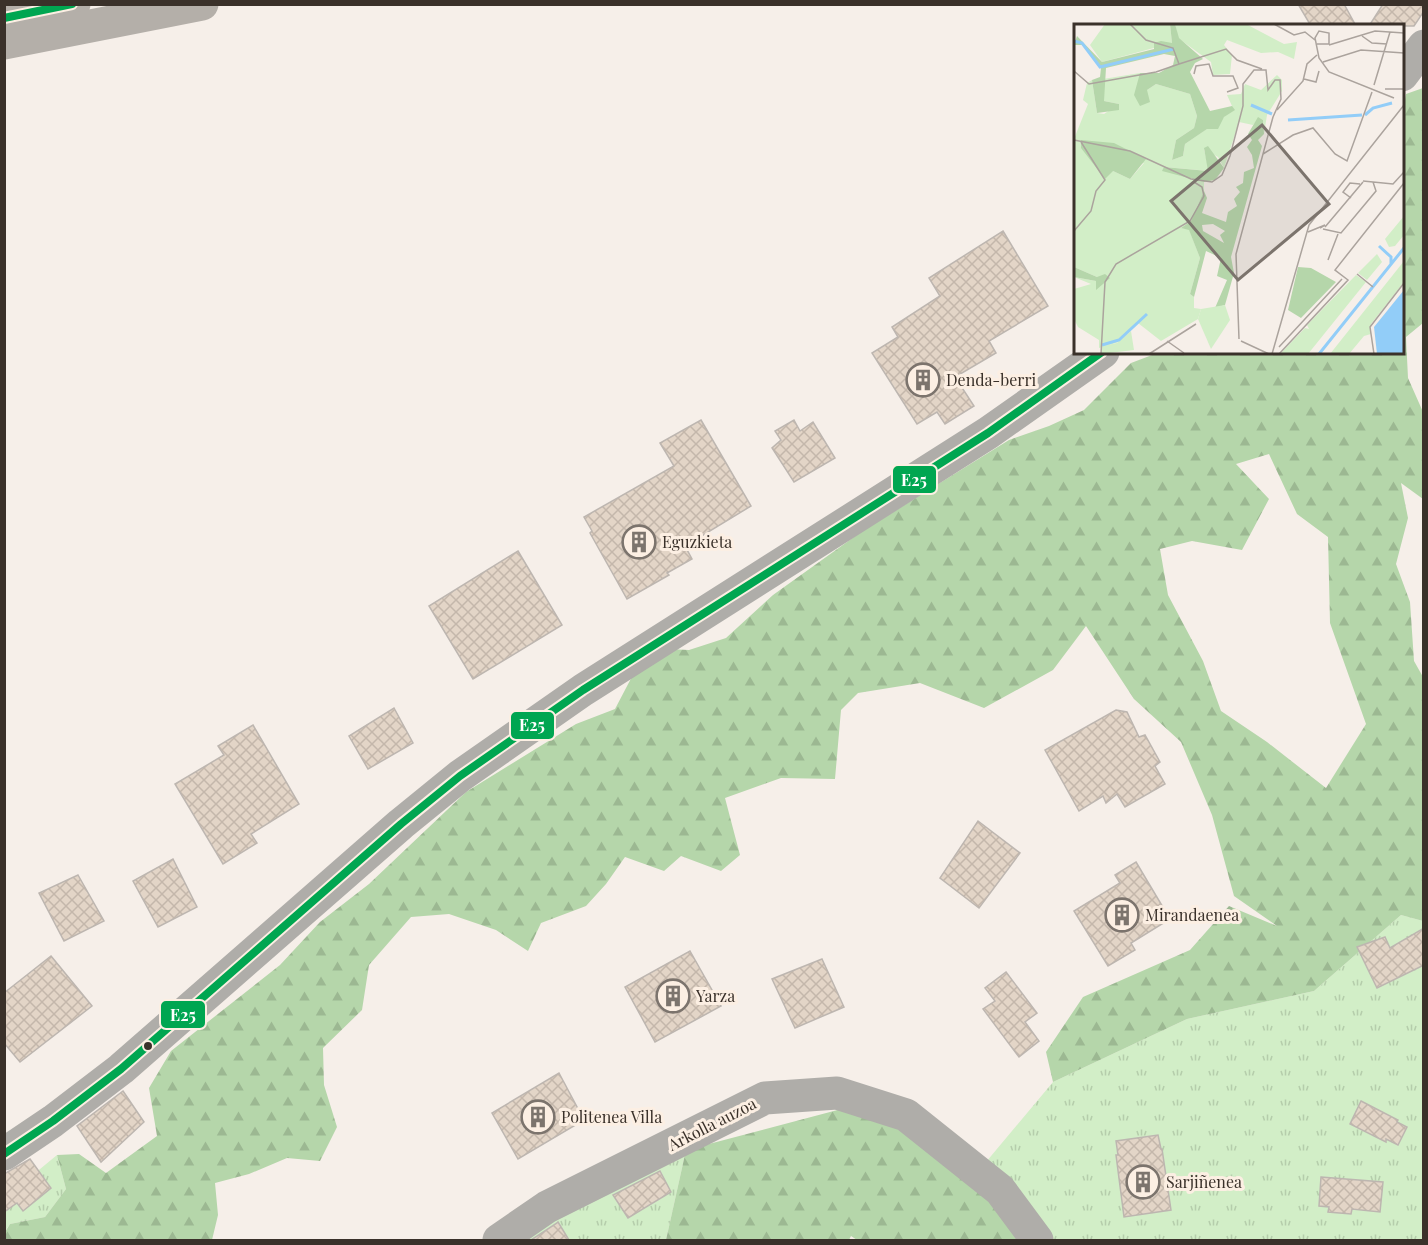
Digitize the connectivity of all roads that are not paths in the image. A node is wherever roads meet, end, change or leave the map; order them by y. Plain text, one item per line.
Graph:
1 (136, 4) edge
2 (202, 4) edge
3 (80, 16) edge
4 (4, 18) edge
5 (4, 43) edge
6 (1424, 46) edge
7 (1404, 72) edge
8 (1100, 354) edge
9 (4, 1154) edge
10 (500, 1240) edge
11 (1037, 1240) edge

1 - 3 main road
2 - 3 main road
3 - 4 main road
3 - 5 main road
6 - 7 street
8 - 9 street
10 - 11 street, Arkolla auzoa

